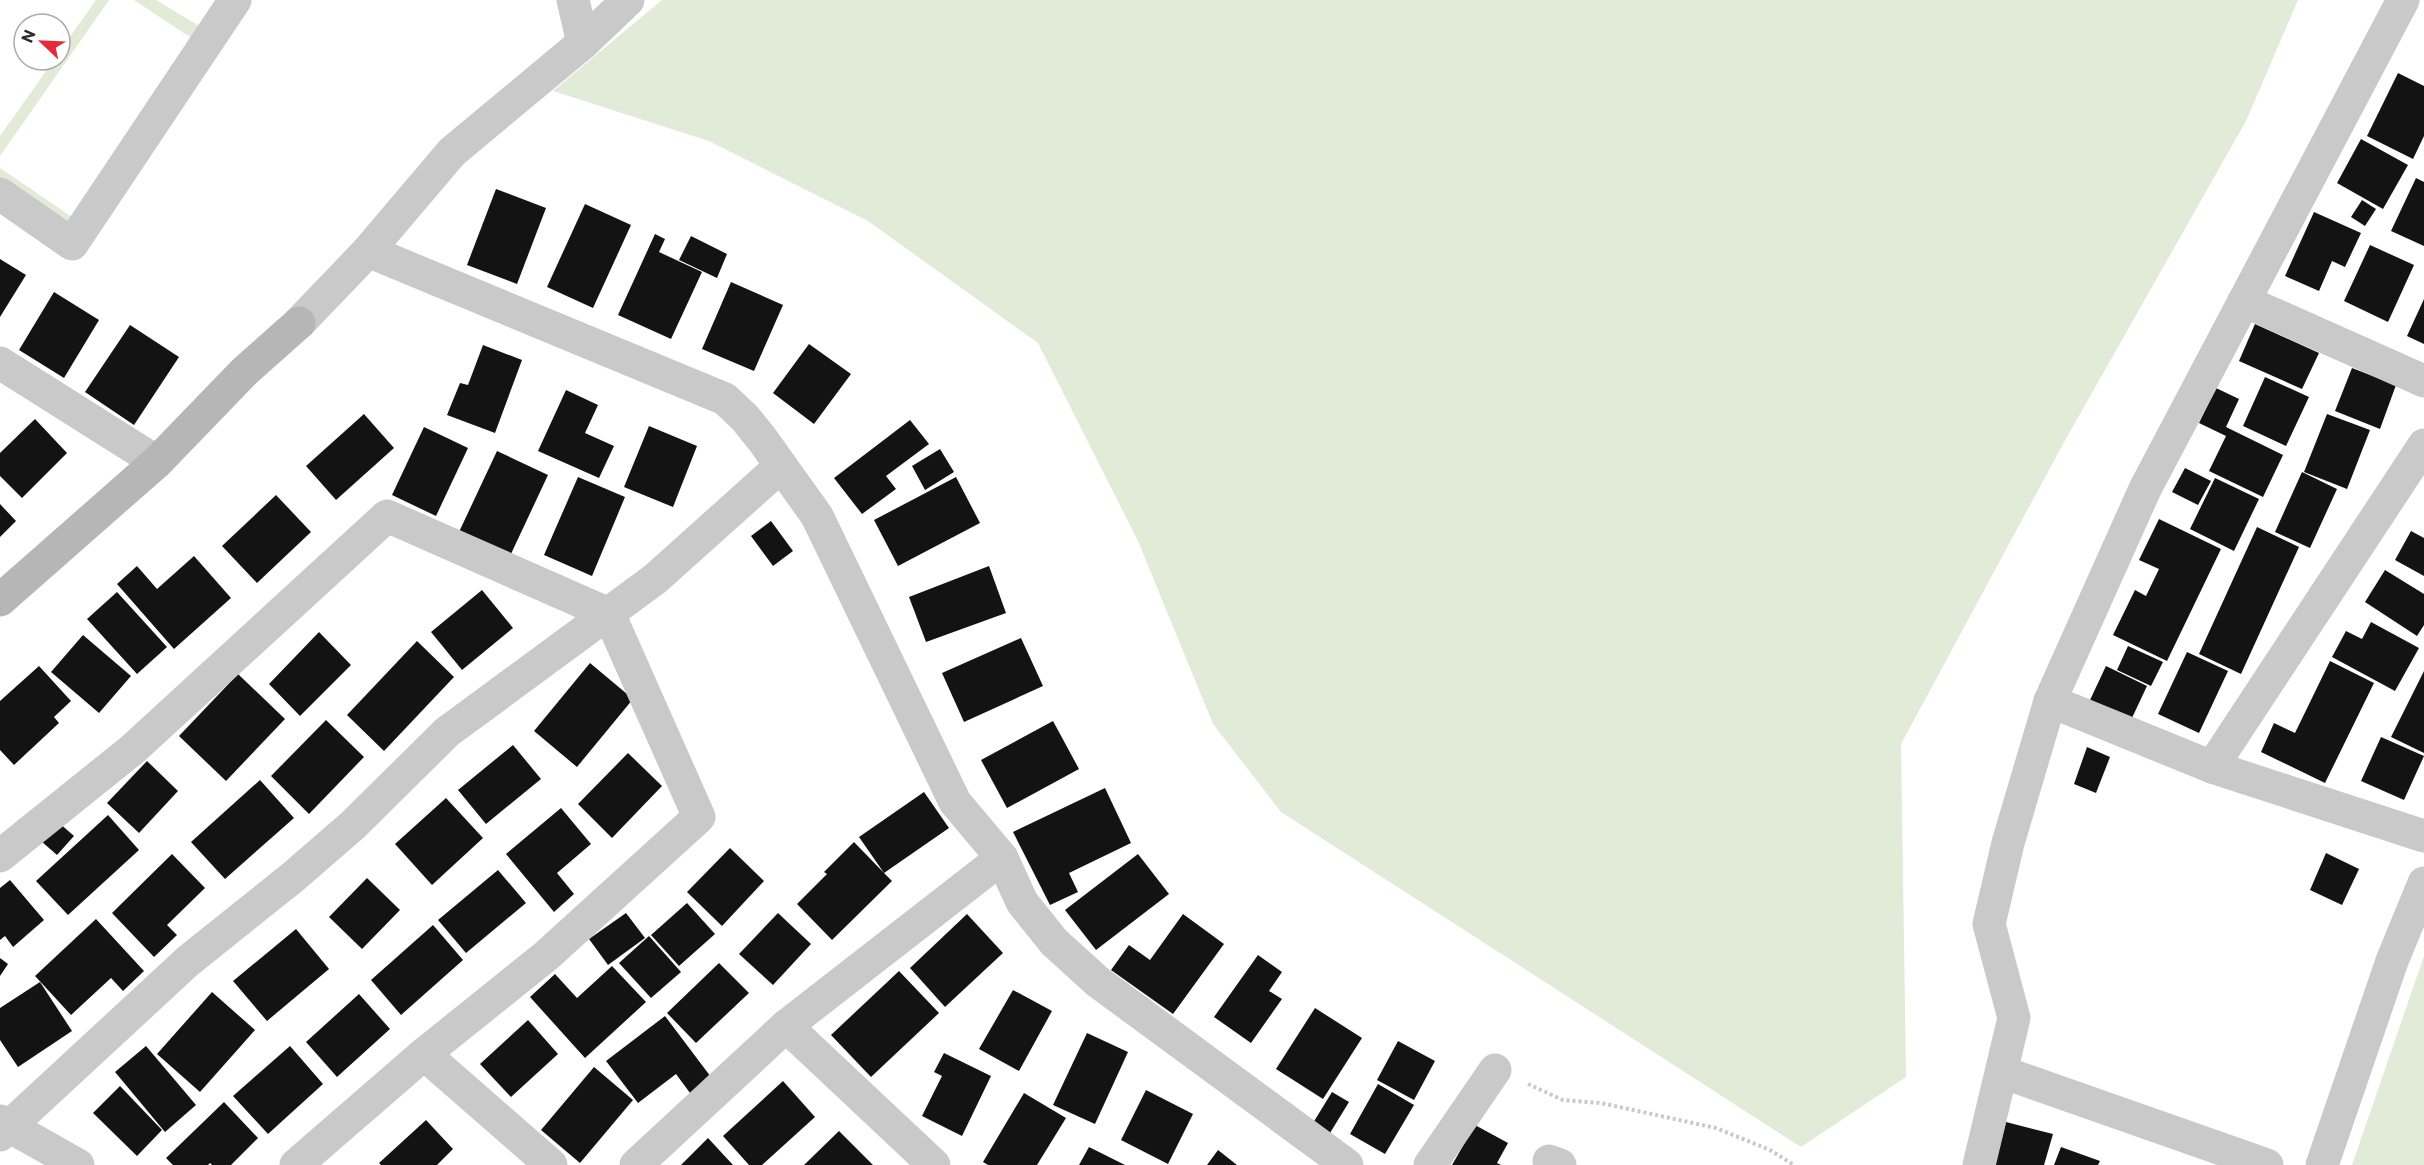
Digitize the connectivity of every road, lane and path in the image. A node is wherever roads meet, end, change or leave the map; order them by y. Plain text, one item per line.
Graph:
1 (235, 0) edge
2 (573, 0) edge
3 (628, 0) edge
4 (2403, 0) edge
5 (583, 43) junction
6 (0, 194) edge
7 (368, 251) junction
8 (2244, 301) junction
9 (0, 363) edge
10 (2424, 381) edge
11 (2424, 445) edge
12 (158, 462) junction
13 (782, 466) junction
14 (0, 600) edge
15 (609, 614) junction
16 (2050, 701) junction
17 (2212, 767) junction
18 (2424, 836) edge
19 (0, 856) edge
20 (1002, 858) junction
21 (2424, 883) edge
22 (786, 1026) junction
23 (424, 1054) junction
24 (1496, 1070) dead end
25 (2002, 1072) junction
26 (1563, 1100) dead end
27 (3, 1128) edge
28 (78, 1165) edge
29 (296, 1165) edge
30 (551, 1165) edge
31 (636, 1165) edge
32 (934, 1165) edge
33 (1347, 1165) edge
34 (1430, 1165) edge
35 (1794, 1165) edge
36 (1979, 1165) edge
37 (2267, 1165) edge
38 (2322, 1165) edge

1 - 6 street
2 - 5 street
3 - 5 street
4 - 8 street
5 - 7 street
7 - 12 street
7 - 13 street
8 - 10 street
8 - 16 street
9 - 12 street
11 - 17 street
12 - 14 street
13 - 15 street
13 - 20 street
15 - 19 street
15 - 23 street
15 - 27 street
16 - 17 street
16 - 25 street
17 - 18 street
20 - 22 street
20 - 33 street
21 - 38 street
22 - 31 street
22 - 32 street
23 - 29 street
23 - 30 street
24 - 34 street
25 - 36 street
25 - 37 street
26 - 35 path
27 - 28 street

